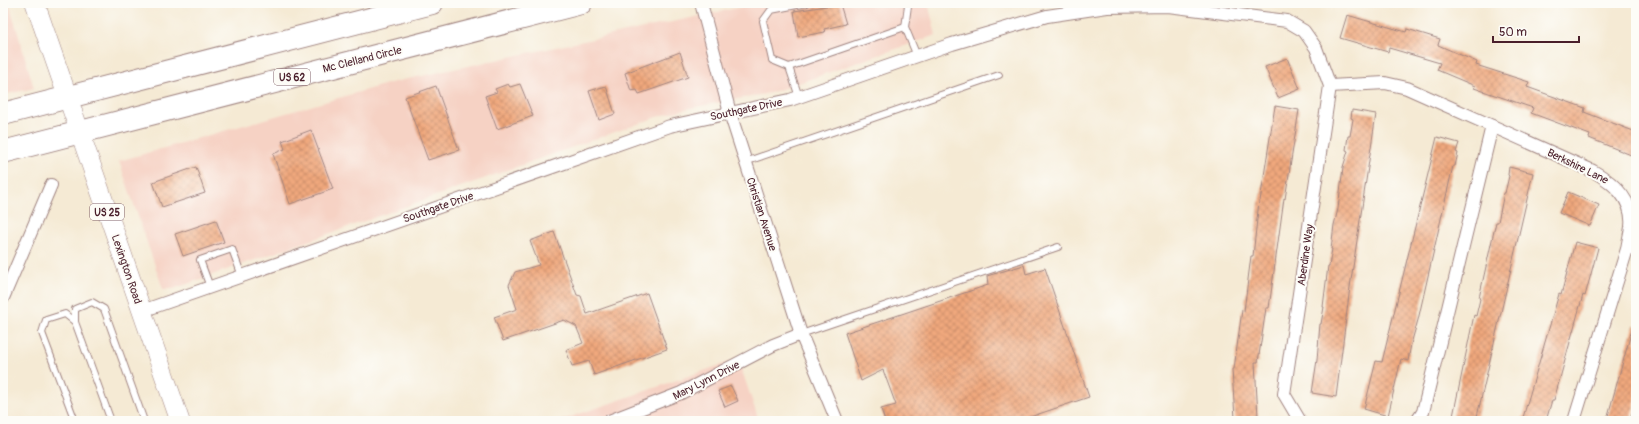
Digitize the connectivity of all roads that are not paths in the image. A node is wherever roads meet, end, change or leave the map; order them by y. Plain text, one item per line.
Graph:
1 (35, 3) edge
2 (432, 3) edge
3 (581, 3) edge
4 (701, 3) edge
5 (807, 3) edge
6 (906, 3) edge
7 (905, 27) junction
8 (917, 56) junction
9 (789, 67) junction
10 (999, 75) dead end
11 (1330, 86) junction
12 (68, 97) junction
13 (799, 97) junction
14 (730, 113) junction
15 (3, 114) edge
16 (1492, 126) junction
17 (80, 132) junction
18 (3, 152) edge
19 (745, 162) junction
20 (50, 185) dead end
21 (1058, 247) dead end
22 (242, 276) junction
23 (210, 287) junction
24 (3, 298) edge
25 (142, 311) junction
26 (75, 322) junction
27 (801, 334) junction
28 (75, 421) edge
29 (111, 421) edge
30 (144, 421) edge
31 (180, 421) edge
32 (609, 421) edge
33 (837, 421) edge
34 (1300, 421) edge
35 (1417, 421) edge
36 (1574, 421) edge

1 - 12 main road, Lexington Road / US 25
2 - 12 highway
3 - 17 highway, Mc Clelland Circle / US 62
4 - 14 street, Christian Avenue
5 - 9 lane
6 - 7 lane
7 - 8 lane
7 - 9 lane
8 - 11 street, Southgate Drive
8 - 13 street, Southgate Drive
9 - 13 lane
10 - 19 lane
11 - 16 street, Berkshire Lane
11 - 34 street, Aberdine Way
12 - 15 highway
12 - 17 main road, Lexington Road / US 25
13 - 14 street, Southgate Drive
14 - 19 street, Christian Avenue
14 - 22 street, Southgate Drive
16 - 35 street
16 - 36 street, Berkshire Lane
17 - 18 highway, Mc Clelland Circle / US 62
17 - 25 main road, Lexington Road / US 25
19 - 27 street, Christian Avenue
20 - 24 street
21 - 27 lane
22 - 23 street, Southgate Drive
22 - 23 lane
23 - 25 street, Southgate Drive
25 - 31 main road, Lexington Road / US 25
26 - 28 lane
26 - 29 lane
26 - 30 lane
27 - 32 street, Mary Lynn Drive
27 - 33 street, Christian Avenue

